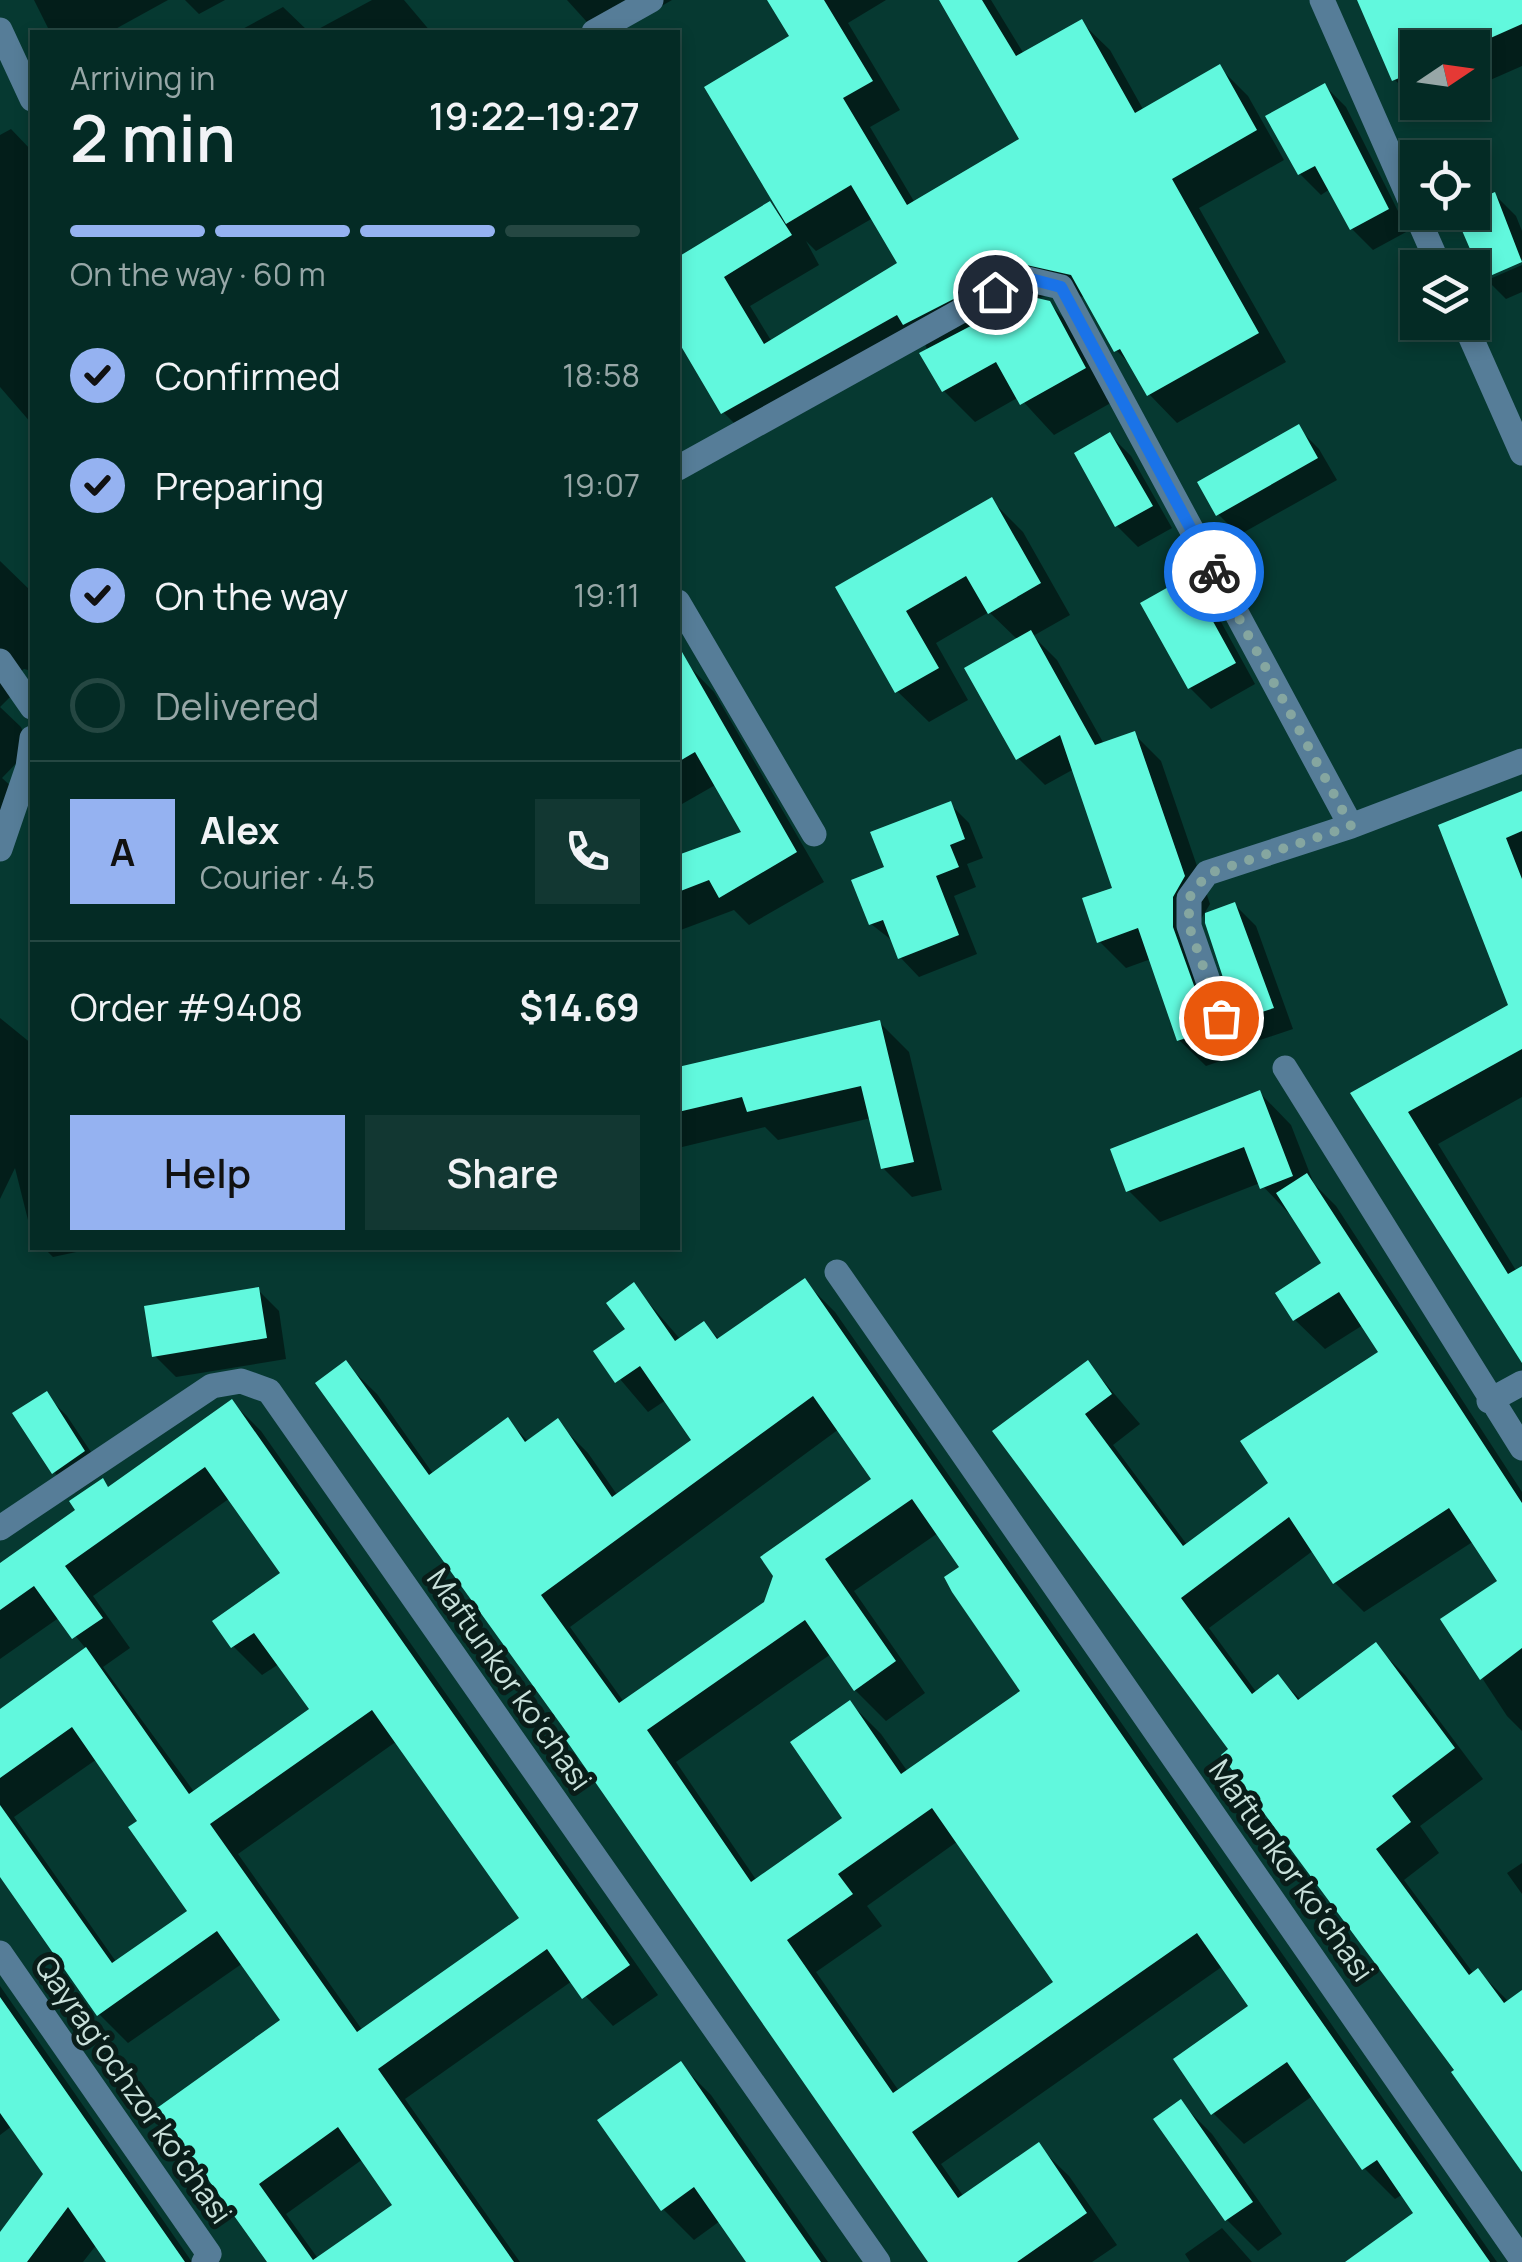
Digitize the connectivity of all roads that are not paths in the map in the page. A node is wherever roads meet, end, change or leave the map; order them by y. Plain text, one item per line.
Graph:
1 (651, 0) edge
2 (1322, 0) edge
3 (0, 30) edge
4 (598, 30) edge
5 (30, 95) edge
6 (1432, 250) edge
7 (1472, 340) edge
8 (1522, 453) edge
9 (680, 467) edge
10 (680, 605) edge
11 (0, 661) edge
12 (30, 704) edge
13 (30, 752) edge
14 (1522, 761) edge
15 (1351, 826) junction
16 (814, 834) dead end
17 (0, 849) edge
18 (1221, 1018) dead end
19 (1285, 1068) dead end
20 (837, 1272) dead end
21 (1522, 1383) edge
22 (1489, 1401) junction
23 (1522, 1448) edge
24 (0, 1528) edge
25 (0, 1953) edge
26 (209, 2259) edge
27 (1522, 2260) edge
28 (878, 2262) edge

1 - 4 street
2 - 6 street
3 - 5 street
7 - 8 street
9 - 15 street
10 - 16 street
11 - 12 street
13 - 17 street
14 - 15 street
15 - 18 street
19 - 22 street
20 - 27 street, Maftunkor koʻchasi
21 - 22 street
22 - 23 street
24 - 28 street, Maftunkor koʻchasi
25 - 26 street, Qayragʻochzor koʻchasi

